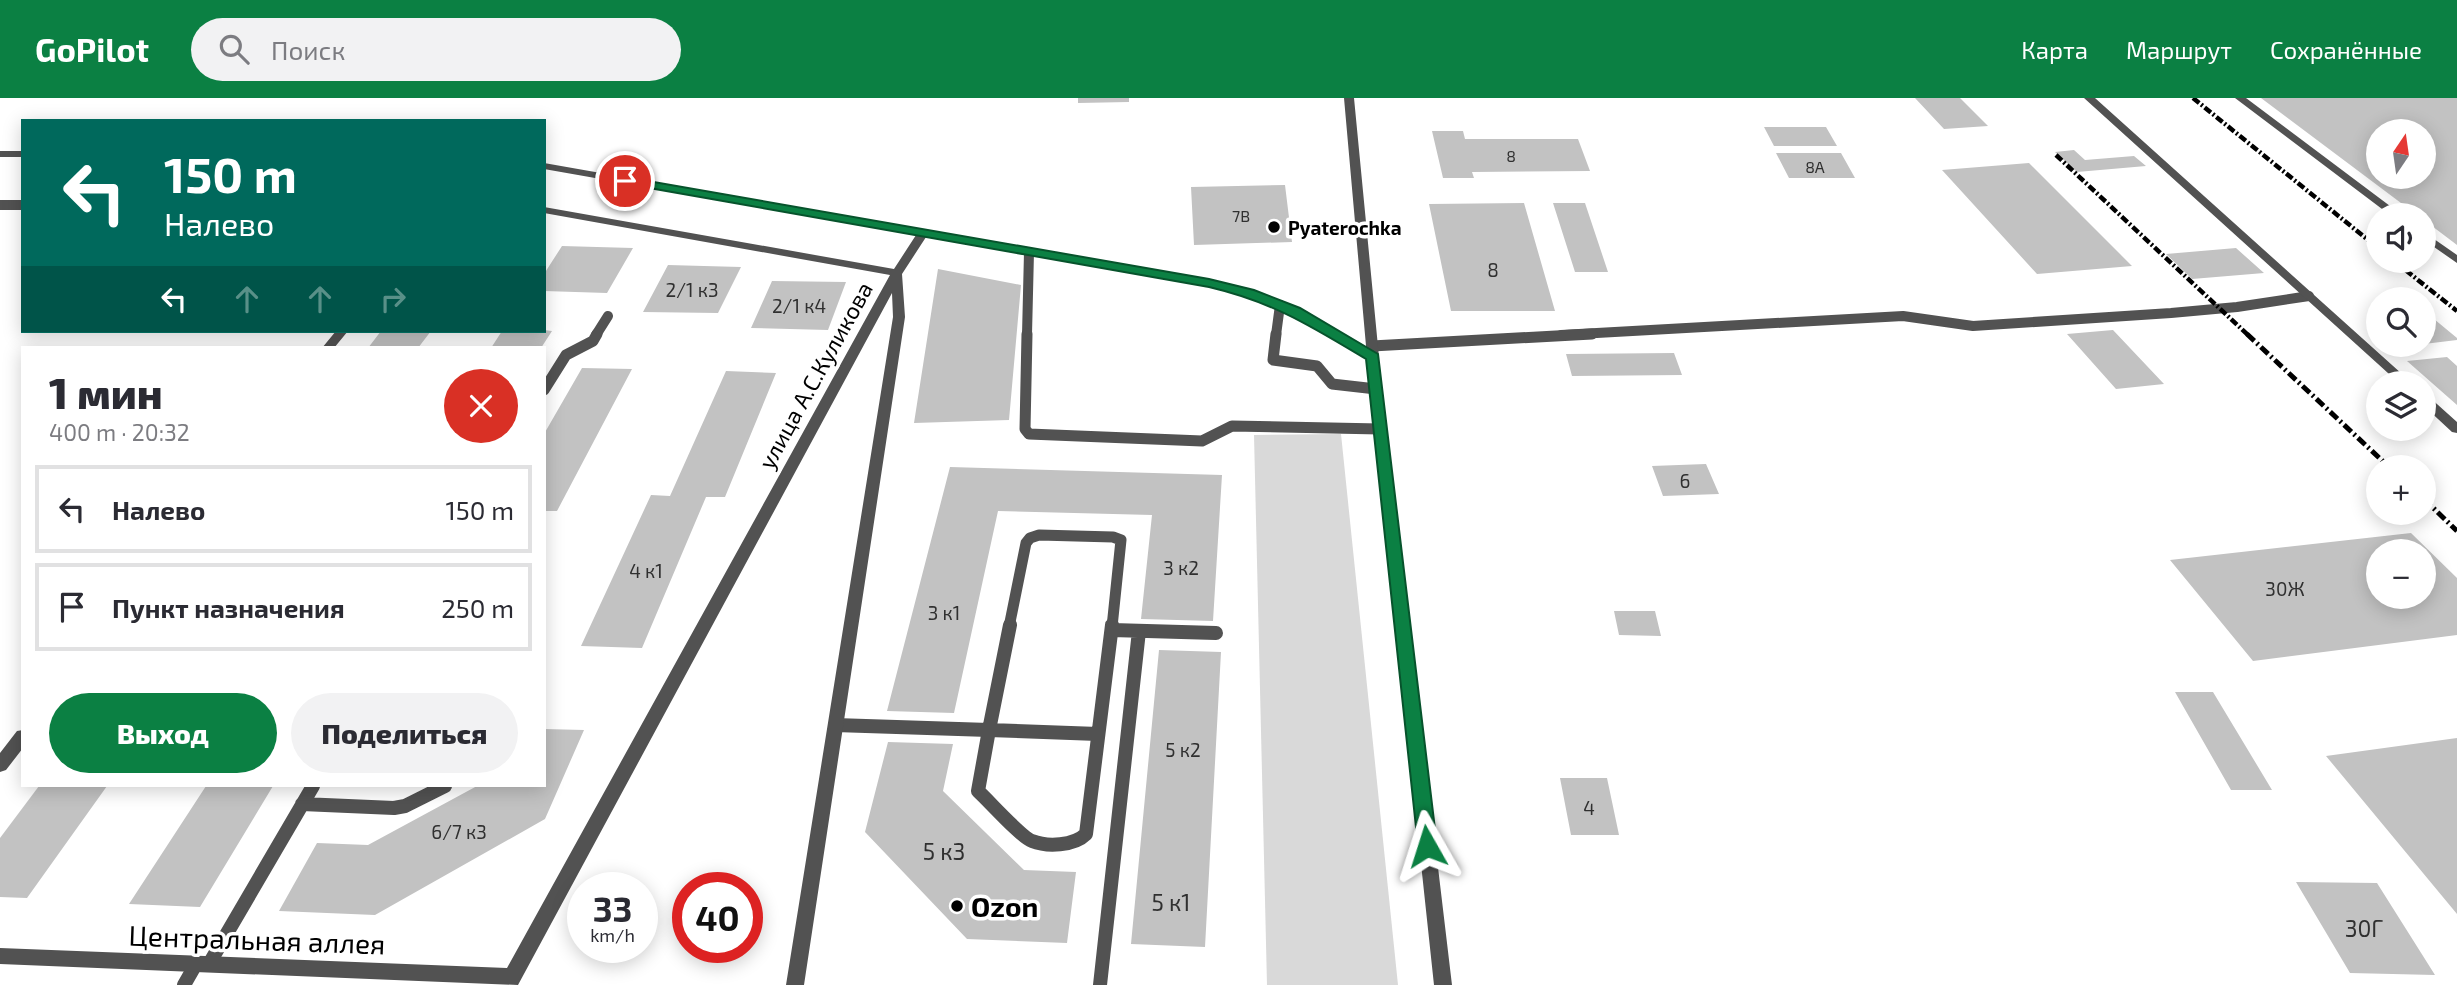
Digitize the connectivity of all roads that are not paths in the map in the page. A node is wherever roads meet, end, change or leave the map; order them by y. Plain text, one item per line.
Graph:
1 (1349, 98) edge
2 (2089, 98) edge
3 (2240, 98) edge
4 (0, 154) edge
5 (21, 154) edge
6 (546, 166) edge
7 (2381, 203) edge
8 (0, 205) edge
9 (21, 205) edge
10 (546, 210) edge
11 (922, 234) junction
12 (2436, 244) edge
13 (1029, 252) junction
14 (2457, 260) edge
15 (897, 272) junction
16 (2309, 296) junction
17 (1280, 305) junction
18 (608, 316) dead end
19 (1373, 352) junction
20 (2393, 371) edge
21 (546, 387) edge
22 (1376, 389) junction
23 (2436, 410) edge
24 (1380, 429) junction
25 (2457, 429) edge
26 (1112, 630) junction
27 (1139, 631) junction
28 (1216, 633) dead end
29 (835, 725) junction
30 (989, 730) junction
31 (1098, 734) junction
32 (21, 739) edge
33 (0, 765) edge
34 (312, 787) edge
35 (443, 787) edge
36 (302, 804) junction
37 (0, 956) edge
38 (202, 964) junction
39 (510, 981) edge
40 (184, 985) edge
41 (795, 985) edge
42 (1100, 985) edge
43 (1443, 985) edge

1 - 19 street
2 - 16 street
3 - 7 street
4 - 5 street
6 - 11 street
8 - 9 lane
10 - 15 street
11 - 13 street
11 - 15 street
12 - 14 street
13 - 17 street
13 - 24 lane
15 - 29 street, улица А.С.Куликова
15 - 39 street, улица А.С.Куликова
16 - 19 lane
16 - 20 street
17 - 19 street
17 - 22 lane
18 - 21 lane
19 - 22 street
22 - 24 street
23 - 25 street
24 - 43 street
26 - 27 lane
26 - 30 lane
26 - 31 lane
27 - 28 lane
27 - 42 lane
29 - 30 lane
29 - 41 street, улица А.С.Куликова
30 - 31 lane
30 - 31 lane
32 - 33 street
34 - 36 lane
35 - 36 lane
36 - 38 lane
37 - 38 street, Центральная аллея
38 - 39 street, Центральная аллея
38 - 40 lane

